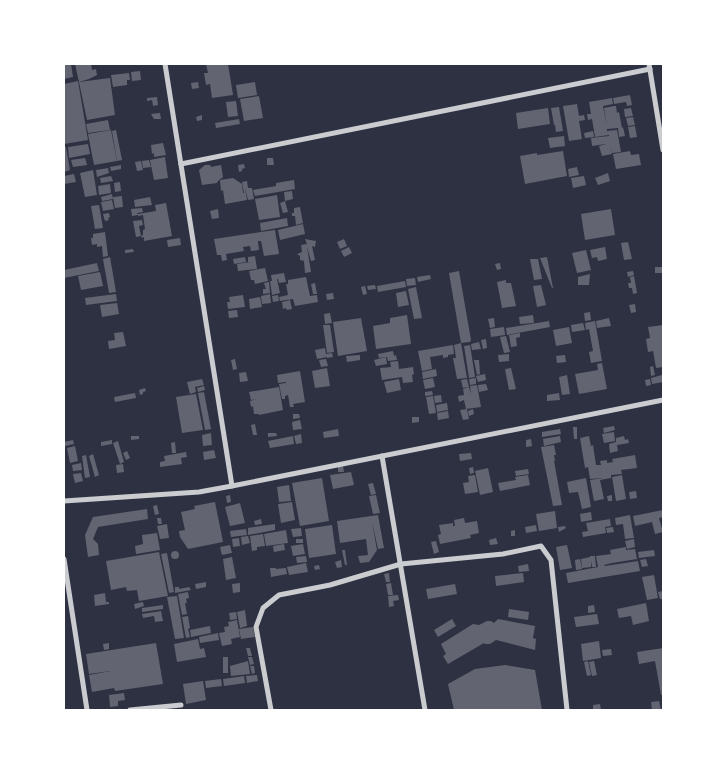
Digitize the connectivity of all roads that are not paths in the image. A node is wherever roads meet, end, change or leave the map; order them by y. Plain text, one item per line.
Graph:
1 (164, 64) edge
2 (649, 66) edge
3 (663, 150) edge
4 (181, 164) junction
5 (663, 400) edge
6 (382, 456) junction
7 (232, 486) junction
8 (64, 501) edge
9 (64, 559) edge
10 (401, 564) junction
11 (181, 705) dead end
12 (88, 710) edge
13 (130, 710) edge
14 (271, 710) edge
15 (425, 710) edge
16 (567, 710) edge

1 - 4 street
2 - 3 street
2 - 4 street
4 - 7 street
5 - 6 street
6 - 7 street
6 - 10 street
7 - 8 street
9 - 12 street
10 - 14 street
10 - 15 street
10 - 16 street
11 - 13 street

